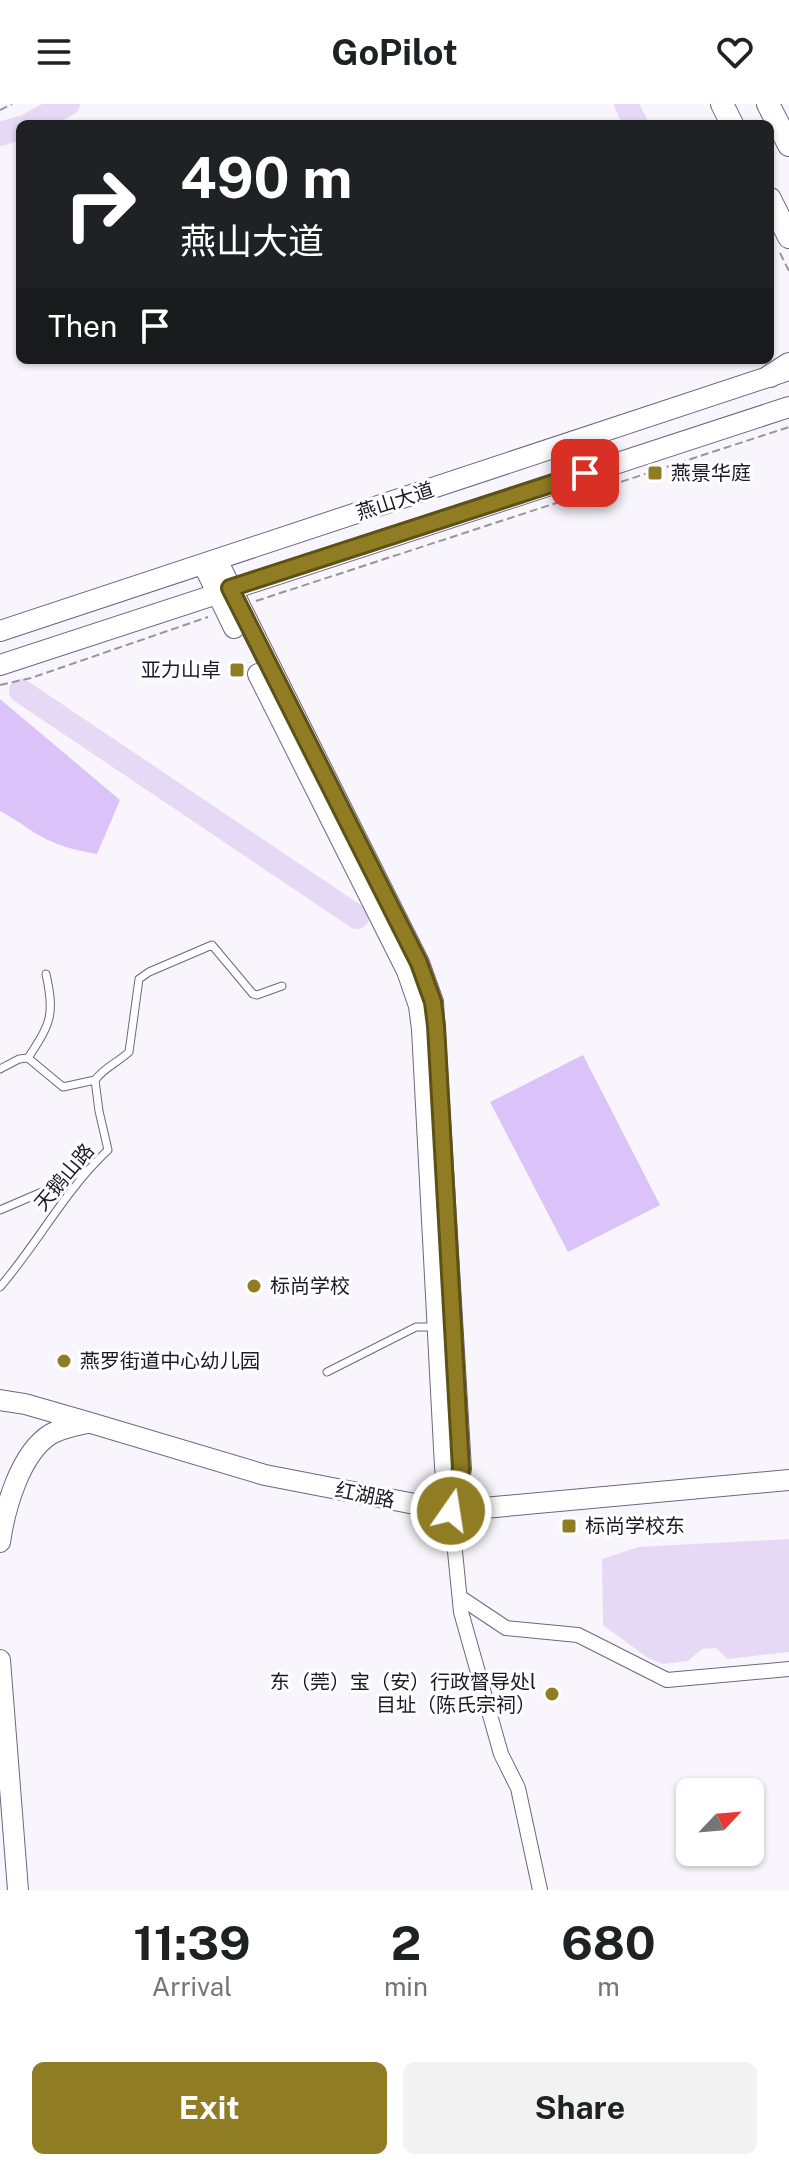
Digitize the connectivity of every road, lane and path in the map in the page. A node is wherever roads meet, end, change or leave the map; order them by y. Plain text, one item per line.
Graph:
1 (12, 104) edge
2 (768, 104) edge
3 (0, 110) edge
4 (789, 145) edge
5 (774, 207) edge
6 (789, 237) edge
7 (783, 370) edge
8 (789, 407) edge
9 (789, 427) edge
10 (210, 562) junction
11 (224, 590) junction
12 (266, 598) dead end
13 (214, 615) dead end
14 (0, 631) edge
15 (0, 665) edge
16 (0, 685) edge
17 (46, 974) dead end
18 (282, 986) dead end
19 (28, 1058) junction
20 (0, 1069) edge
21 (95, 1080) junction
22 (89, 1167) junction
23 (0, 1210) edge
24 (0, 1287) edge
25 (439, 1327) junction
26 (327, 1372) dead end
27 (0, 1400) edge
28 (0, 1413) edge
29 (91, 1423) junction
30 (789, 1480) edge
31 (451, 1511) junction
32 (0, 1542) edge
33 (461, 1598) junction
34 (0, 1660) edge
35 (789, 1669) edge
36 (18, 1890) edge
37 (540, 1890) edge

1 - 3 path
2 - 4 main road
5 - 6 main road
7 - 10 main road, 燕山大道
8 - 11 main road, 燕山大道
9 - 12 path
10 - 11 main road
10 - 14 main road, 燕山大道
11 - 15 main road, 燕山大道
11 - 25 main road
11 - 31 main road
13 - 16 path
17 - 19 lane
18 - 21 lane
19 - 20 lane
19 - 21 lane
21 - 22 lane, 天鹅山路
22 - 23 lane
22 - 24 lane, 天鹅山路
25 - 26 lane
25 - 31 main road
27 - 29 main road, 红湖路
28 - 29 main road, 红湖路
29 - 31 main road, 红湖路
29 - 32 main road
30 - 31 main road, 红湖路
31 - 33 street
33 - 35 street
33 - 37 street
34 - 36 main road

